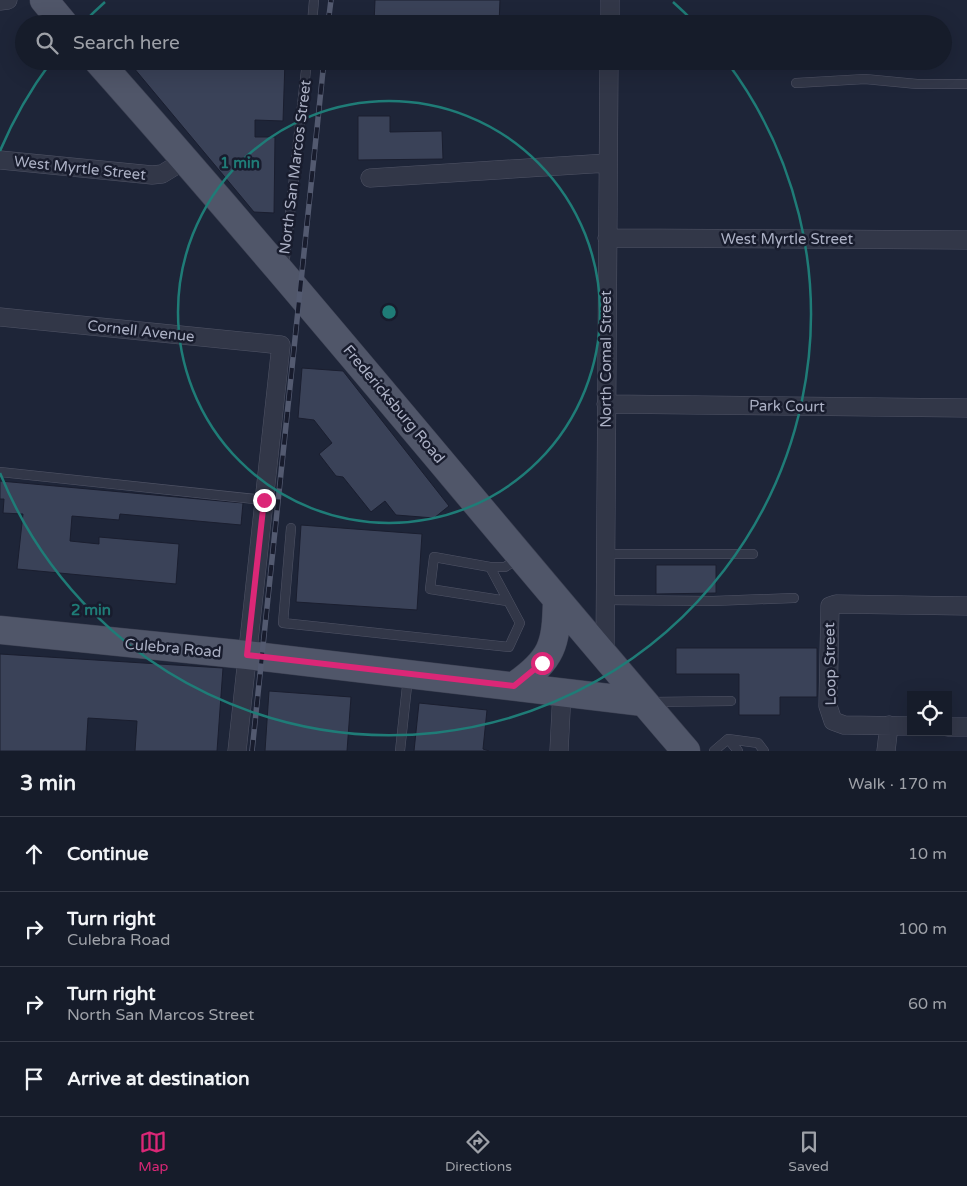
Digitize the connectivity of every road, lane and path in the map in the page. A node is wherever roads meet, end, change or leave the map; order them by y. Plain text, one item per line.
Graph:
1 (8, 0) edge
2 (44, 0) edge
3 (314, 0) edge
4 (610, 0) edge
5 (0, 1) edge
6 (56, 15) edge
7 (313, 15) edge
8 (610, 15) edge
9 (106, 70) edge
10 (306, 70) edge
11 (609, 70) edge
12 (796, 83) dead end
13 (967, 84) edge
14 (0, 160) edge
15 (185, 160) junction
16 (607, 163) junction
17 (370, 178) dead end
18 (607, 238) junction
19 (967, 240) edge
20 (283, 274) junction
21 (0, 317) edge
22 (606, 404) junction
23 (967, 408) edge
24 (0, 472) edge
25 (264, 500) junction
26 (291, 528) dead end
27 (605, 554) junction
28 (753, 554) dead end
29 (522, 557) junction
30 (490, 567) junction
31 (794, 598) dead end
32 (557, 600) junction
33 (604, 600) junction
34 (507, 601) junction
35 (967, 606) edge
36 (0, 630) edge
37 (247, 655) junction
38 (605, 657) junction
39 (408, 674) junction
40 (514, 686) junction
41 (562, 691) junction
42 (644, 702) junction
43 (730, 702) dead end
44 (889, 725) junction
45 (907, 726) edge
46 (952, 727) edge
47 (967, 727) edge
48 (728, 739) junction
49 (236, 751) edge
50 (400, 751) edge
51 (559, 751) edge
52 (686, 751) edge
53 (714, 751) edge
54 (738, 751) edge
55 (764, 751) edge
56 (886, 751) edge

1 - 5 street
2 - 6 main road
3 - 7 lane
4 - 8 street
9 - 15 main road, Fredericksburg Road
10 - 20 lane, North San Marcos Street
11 - 16 street, North Comal Street
12 - 13 lane
14 - 15 street, West Myrtle Street
15 - 20 main road, Fredericksburg Road
16 - 17 street
16 - 18 street, North Comal Street
18 - 19 street, West Myrtle Street
18 - 22 street, North Comal Street
20 - 29 main road, Fredericksburg Road
21 - 25 street, Cornell Avenue
22 - 23 street, Park Court
22 - 27 street, North Comal Street
24 - 25 lane
25 - 37 street
26 - 34 lane
27 - 28 lane
27 - 33 street, North Comal Street
29 - 30 lane
29 - 32 main road, Fredericksburg Road
30 - 34 lane
30 - 34 lane
31 - 33 lane
32 - 38 main road, Fredericksburg Road
32 - 40 main road
33 - 38 street, North Comal Street
35 - 44 street, Loop Street
36 - 37 main road, Culebra Road
37 - 39 main road, Culebra Road
37 - 49 street
38 - 42 main road, Fredericksburg Road
39 - 40 main road, Culebra Road
39 - 50 lane
40 - 41 main road, Culebra Road
41 - 42 main road, Culebra Road
41 - 51 street
42 - 43 lane
42 - 52 main road, Fredericksburg Road
44 - 45 street, Loop Street
44 - 56 street
46 - 47 street
48 - 53 lane
48 - 54 lane
48 - 55 lane

